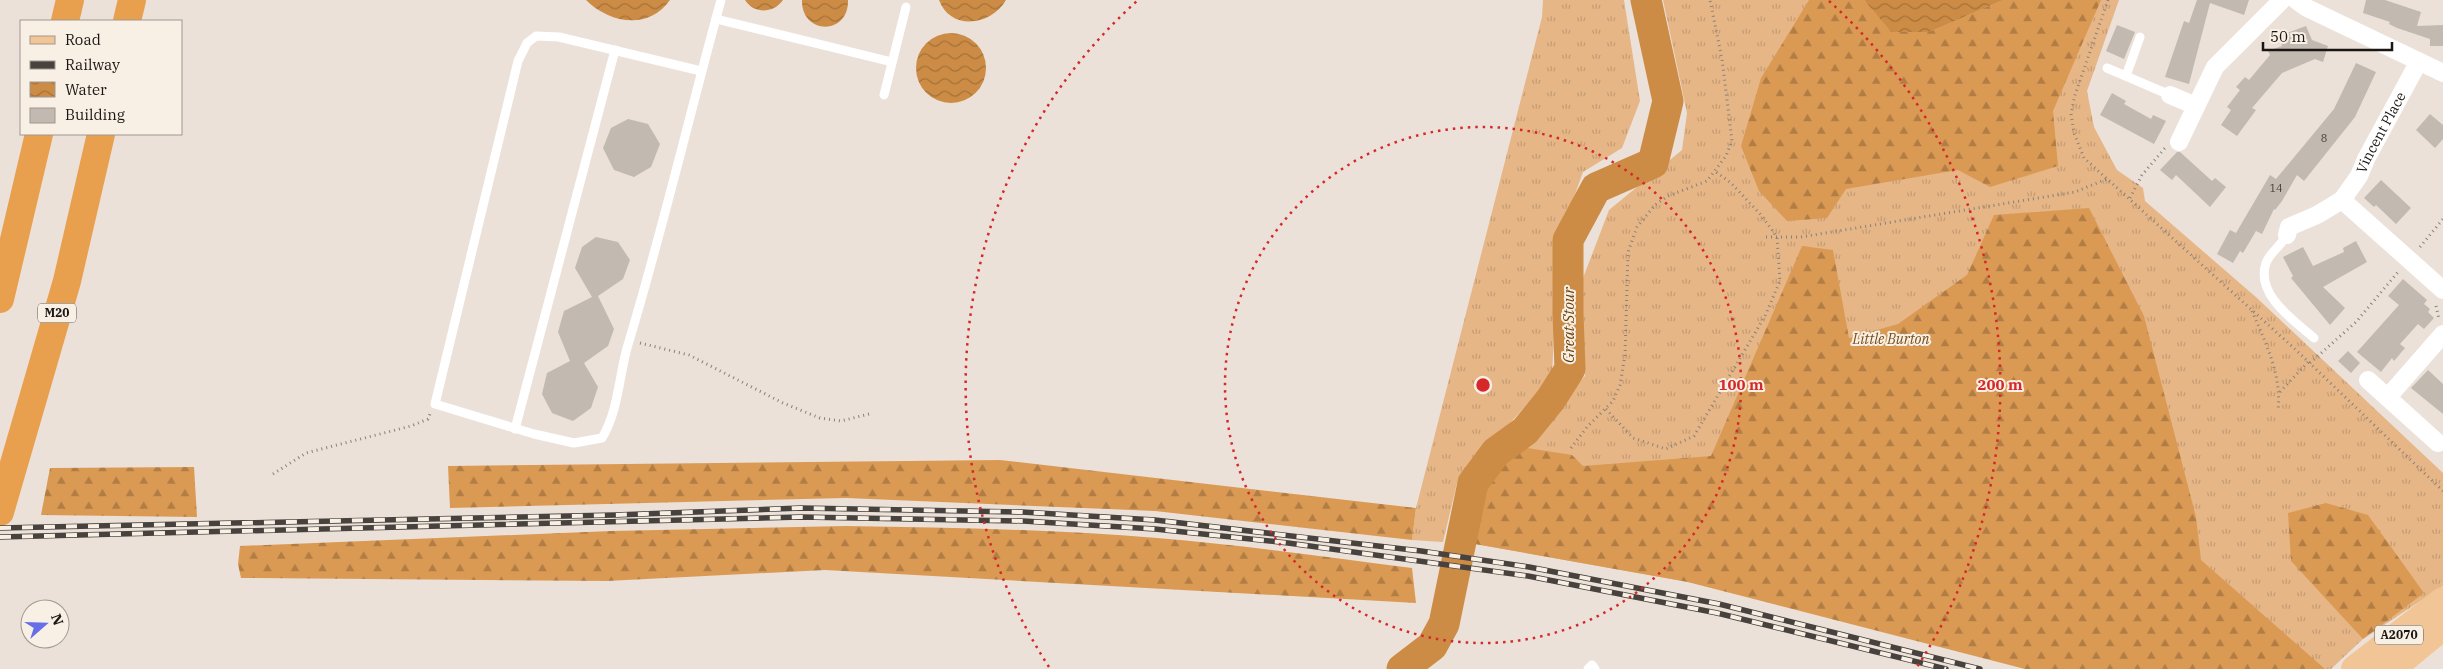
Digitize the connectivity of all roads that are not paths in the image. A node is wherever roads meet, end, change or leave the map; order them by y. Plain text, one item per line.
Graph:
1 (70, 0) edge
2 (132, 0) edge
3 (721, 0) edge
4 (2282, 0) edge
5 (2296, 0) edge
6 (906, 7) dead end
7 (716, 19) junction
8 (65, 20) edge
9 (127, 20) edge
10 (2140, 37) dead end
11 (615, 50) junction
12 (892, 62) junction
13 (2418, 64) junction
14 (2107, 68) dead end
15 (701, 71) junction
16 (2443, 73) edge
17 (2126, 76) junction
18 (884, 95) dead end
19 (2170, 95) joint
20 (2196, 106) junction
21 (39, 135) edge
22 (101, 135) edge
23 (2179, 142) road end
24 (2342, 200) junction
25 (2287, 235) joint
26 (2443, 290) edge
27 (0, 299) edge
28 (2443, 334) edge
29 (2314, 338) dead end
30 (2368, 380) dead end
31 (2388, 397) junction
32 (515, 429) junction
33 (2440, 445) edge
34 (3, 501) edge
35 (2443, 601) edge
36 (2443, 626) edge
37 (1588, 669) edge
38 (1595, 669) edge
39 (2354, 669) edge
40 (2391, 669) edge

1 - 8 highway
2 - 9 highway
3 - 7 lane
4 - 20 street
5 - 13 street
6 - 12 lane
7 - 12 lane
7 - 15 lane
10 - 17 lane
11 - 15 lane
11 - 32 lane
11 - 32 lane
12 - 18 lane
13 - 16 street
13 - 24 street, Vincent Place
14 - 17 lane
15 - 32 lane
17 - 19 lane
19 - 20 street
20 - 23 street
21 - 27 highway
22 - 34 highway, M20
24 - 25 street, Vincent Place
24 - 26 street
25 - 29 lane
28 - 31 street
30 - 31 street
31 - 33 street
35 - 39 main road, A2070
36 - 40 main road, A2070
37 - 38 lane

